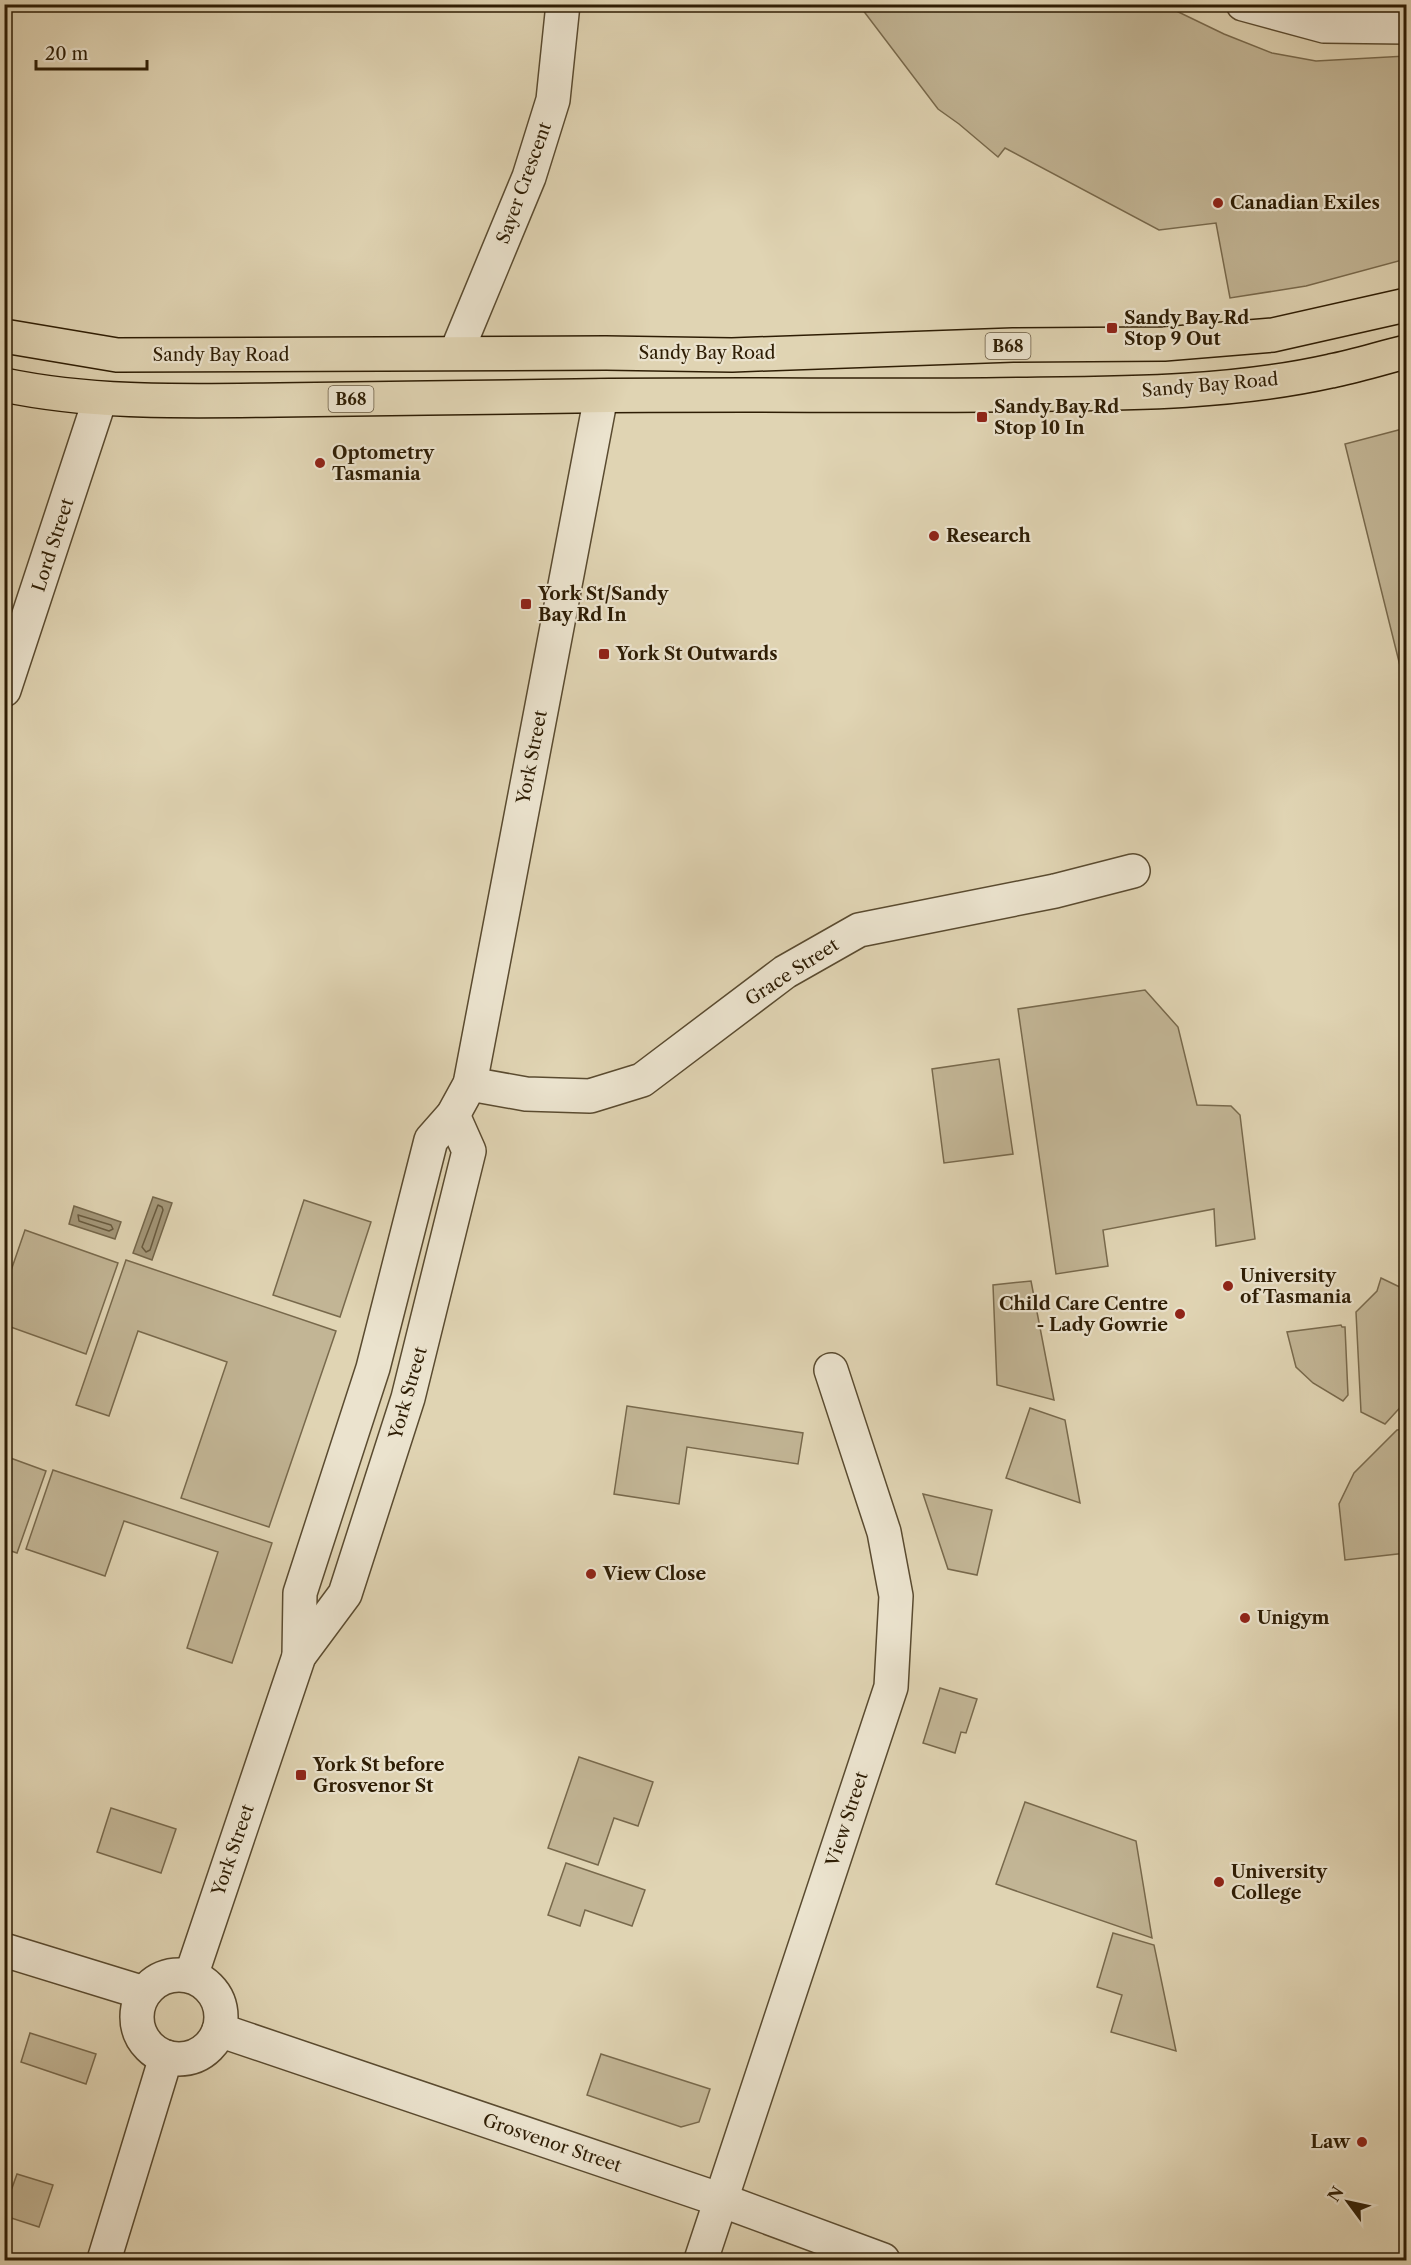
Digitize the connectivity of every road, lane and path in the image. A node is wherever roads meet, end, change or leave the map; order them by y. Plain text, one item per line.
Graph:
1 (563, 4) edge
2 (1243, 4) edge
3 (1407, 27) edge
4 (1407, 305) edge
5 (4, 336) edge
6 (1407, 352) edge
7 (456, 353) junction
8 (606, 353) junction
9 (117, 355) junction
10 (4, 384) edge
11 (601, 396) junction
12 (100, 399) junction
13 (4, 690) edge
14 (1134, 871) dead end
15 (470, 1084) junction
16 (453, 1115) junction
17 (831, 1370) dead end
18 (299, 1656) junction
19 (4, 1950) edge
20 (191, 1976) junction
21 (144, 1993) junction
22 (219, 2030) junction
23 (166, 2057) junction
24 (721, 2200) junction
25 (104, 2260) edge
26 (701, 2260) edge
27 (883, 2260) edge

1 - 7 street, Sayer Crescent
2 - 3 street
4 - 8 main road, Sandy Bay Road / B68
5 - 9 main road, Sandy Bay Road / B68
6 - 11 main road, Sandy Bay Road / B68
7 - 8 main road, Sandy Bay Road / B68
7 - 9 main road, Sandy Bay Road / B68
8 - 11 main road
9 - 12 main road
10 - 12 main road, Sandy Bay Road / B68
11 - 12 main road, Sandy Bay Road / B68
11 - 15 street, York Street
12 - 13 street, Lord Street
14 - 15 street, Grace Street
15 - 16 street, York Street
16 - 18 street, York Street
16 - 18 street, York Street
17 - 24 street, View Street
18 - 20 street, York Street
19 - 21 street
20 - 21 street
20 - 22 street
21 - 23 street
22 - 23 street
22 - 24 street, Grosvenor Street
23 - 25 street
24 - 26 street, View Street
24 - 27 street, Grosvenor Street

